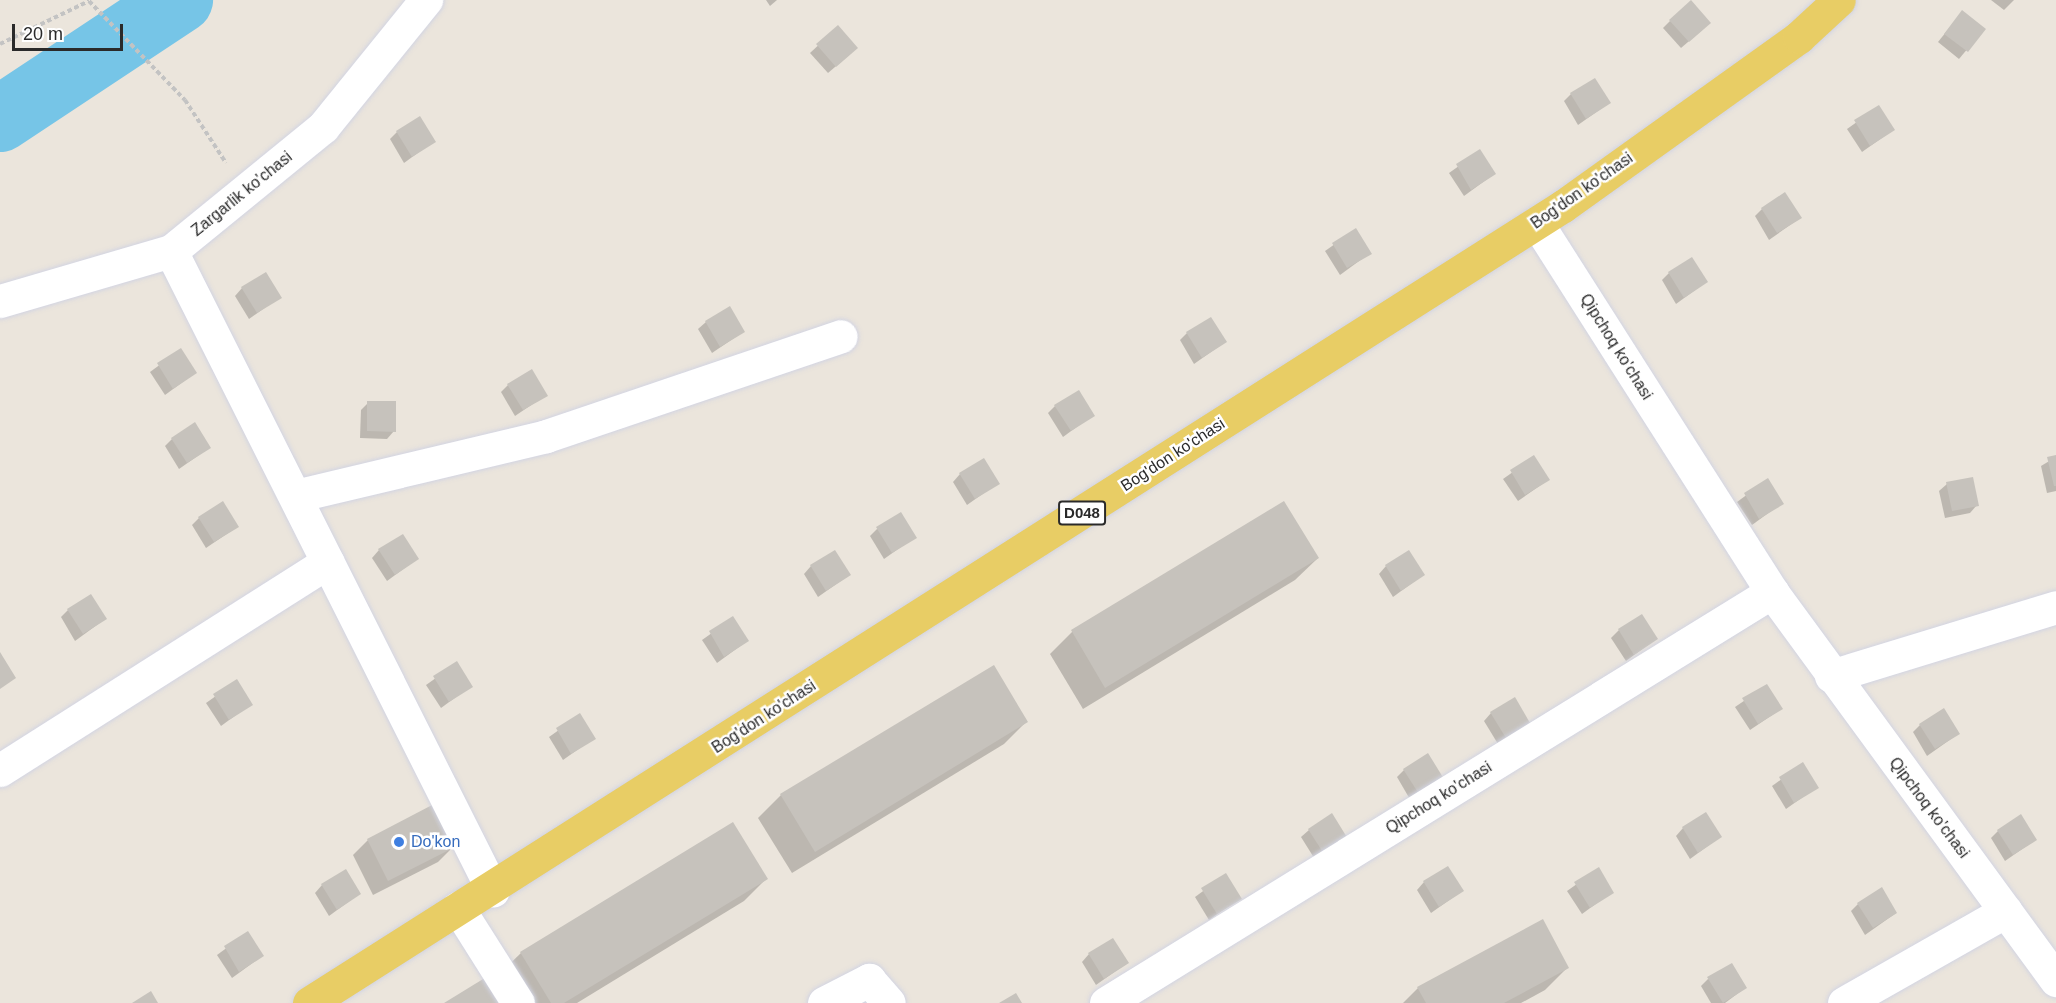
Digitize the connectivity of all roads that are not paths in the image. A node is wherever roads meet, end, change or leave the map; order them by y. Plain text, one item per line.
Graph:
1 (426, 0) edge
2 (1839, 0) edge
3 (1537, 223) junction
4 (171, 251) junction
5 (0, 301) edge
6 (841, 336) dead end
7 (295, 496) junction
8 (328, 562) junction
9 (1772, 592) junction
10 (2056, 607) edge
11 (1831, 676) junction
12 (0, 770) edge
13 (493, 891) junction
14 (458, 908) junction
15 (2006, 911) junction
16 (2056, 980) edge
17 (309, 1003) edge
18 (518, 1003) edge
19 (824, 1003) edge
20 (889, 1003) edge
21 (1106, 1003) edge
22 (1844, 1003) edge

1 - 4 street, Zargarlik ko'chasi
2 - 3 main road, Bog'don ko'chasi / D048
3 - 9 street, Qipchoq ko'chasi
3 - 13 main road, Bog'don ko'chasi / D048
4 - 5 street, Zargarlik ko'chasi
4 - 7 street
6 - 7 street
7 - 8 street
8 - 12 street
8 - 13 street
9 - 11 street, Qipchoq ko'chasi
9 - 21 street, Qipchoq ko'chasi
10 - 11 street
11 - 15 street, Qipchoq ko'chasi
13 - 14 main road, Bog'don ko'chasi / D048
14 - 17 main road, Bog'don ko'chasi / D048
14 - 18 street
15 - 16 street, Qipchoq ko'chasi
15 - 22 street
19 - 20 street

